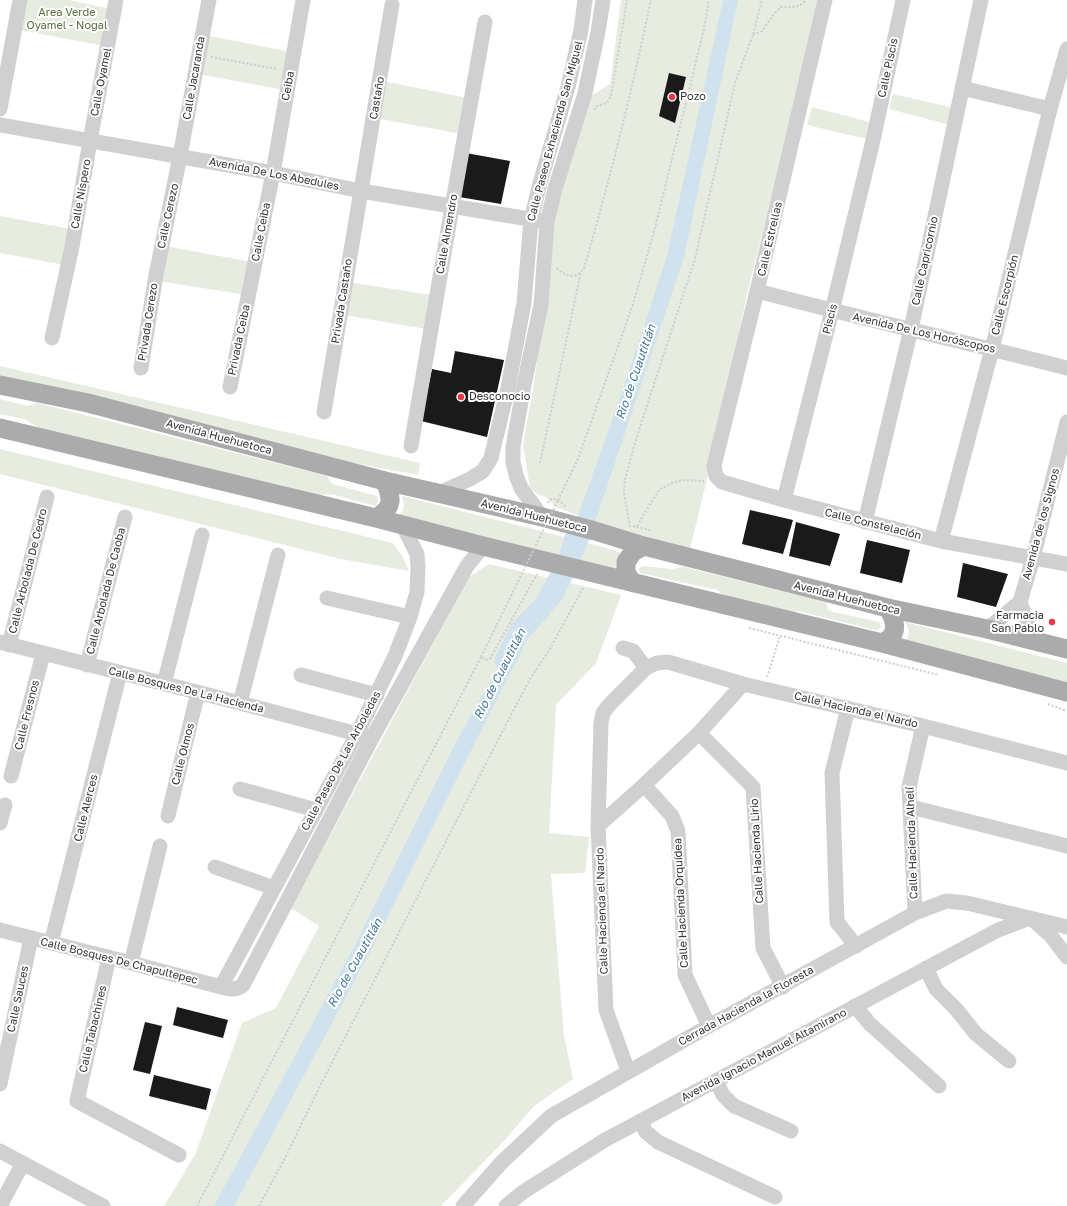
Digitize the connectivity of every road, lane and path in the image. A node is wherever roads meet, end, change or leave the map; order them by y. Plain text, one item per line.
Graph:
1 (20, 0) edge
2 (116, 0) edge
3 (209, 0) edge
4 (303, 0) edge
5 (586, 0) edge
6 (603, 0) edge
7 (627, 0) edge
8 (651, 0) edge
9 (709, 0) edge
10 (762, 0) edge
11 (806, 0) edge
12 (825, 0) edge
13 (903, 0) edge
14 (982, 0) edge
15 (392, 5) dead end
16 (485, 22) dead end
17 (753, 35) junction
18 (1067, 49) edge
19 (199, 55) junction
20 (290, 72) junction
21 (962, 88) junction
22 (0, 109) edge
23 (1050, 109) junction
24 (593, 113) dead end
25 (0, 125) edge
26 (874, 136) joint
27 (90, 141) junction
28 (180, 156) junction
29 (272, 173) junction
30 (361, 191) junction
31 (452, 207) junction
32 (531, 220) junction
33 (547, 222) junction
34 (556, 264) dead end
35 (581, 272) junction
36 (156, 275) joint
37 (757, 291) junction
38 (249, 292) joint
39 (524, 303) junction
40 (541, 305) junction
41 (832, 311) junction
42 (911, 329) junction
43 (52, 338) dead end
44 (992, 349) junction
45 (140, 368) dead end
46 (1067, 368) edge
47 (0, 385) edge
48 (230, 387) dead end
49 (324, 412) dead end
50 (1067, 422) edge
51 (0, 428) edge
52 (411, 446) dead end
53 (540, 463) dead end
54 (719, 479) junction
55 (385, 480) junction
56 (439, 492) junction
57 (47, 497) dead end
58 (784, 500) junction
59 (125, 517) dead end
60 (542, 517) junction
61 (376, 518) junction
62 (865, 522) junction
63 (403, 526) junction
64 (202, 535) dead end
65 (941, 541) junction
66 (636, 544) junction
67 (483, 546) junction
68 (278, 555) dead end
69 (1034, 558) junction
70 (545, 561) junction
71 (1067, 564) edge
72 (583, 580) junction
73 (633, 583) junction
74 (327, 598) dead end
75 (1020, 602) junction
76 (888, 608) junction
77 (410, 617) junction
78 (749, 628) dead end
79 (987, 630) junction
80 (780, 636) junction
81 (1034, 640) junction
82 (882, 643) junction
83 (4, 644) edge
84 (623, 648) dead end
85 (1067, 649) edge
86 (43, 654) junction
87 (481, 657) junction
88 (87, 664) junction
89 (646, 668) junction
90 (120, 673) junction
91 (301, 675) dead end
92 (939, 675) dead end
93 (164, 684) junction
94 (743, 684) junction
95 (764, 689) junction
96 (198, 692) junction
97 (1067, 692) edge
98 (377, 695) junction
99 (240, 703) junction
100 (1046, 703) dead end
101 (848, 708) junction
102 (1067, 712) edge
103 (923, 726) junction
104 (699, 733) junction
105 (357, 734) junction
106 (372, 738) junction
107 (1067, 763) edge
108 (11, 776) dead end
109 (644, 785) junction
110 (240, 789) dead end
111 (5, 805) dead end
112 (910, 807) junction
113 (316, 810) junction
114 (168, 816) dead end
115 (0, 824) edge
116 (598, 826) junction
117 (160, 846) dead end
118 (1067, 846) edge
119 (215, 867) dead end
120 (274, 888) junction
121 (915, 913) junction
122 (1031, 918) junction
123 (1067, 927) edge
124 (0, 930) edge
125 (31, 938) junction
126 (51, 943) junction
127 (856, 946) junction
128 (110, 957) junction
129 (1067, 957) edge
130 (131, 962) junction
131 (926, 968) junction
132 (221, 987) junction
133 (783, 987) junction
134 (239, 988) joint
135 (855, 1006) junction
136 (709, 1026) junction
137 (1009, 1061) dead end
138 (628, 1071) junction
139 (716, 1081) junction
140 (0, 1084) edge
141 (939, 1086) dead end
142 (640, 1121) junction
143 (791, 1131) dead end
144 (0, 1151) edge
145 (179, 1155) dead end
146 (23, 1163) junction
147 (775, 1197) dead end
148 (87, 1202) edge
149 (0, 1206) edge
150 (103, 1206) edge
151 (197, 1206) edge
152 (258, 1206) edge
153 (463, 1206) edge
154 (506, 1206) edge

1 - 22 street
2 - 27 street, Calle Oyamel
3 - 19 street, Calle Jacaranda
4 - 20 street, Ceiba
5 - 32 street, Calle Paseo Exhacienda San Miguel
6 - 33 street, Calle Paseo Exhacienda San Miguel
7 - 24 path
8 - 35 path
9 - 87 path, bridge
10 - 17 path
11 - 17 path
12 - 37 street, Calle Estrellas
13 - 26 street, Calle Piscis
14 - 21 street, Calle Capricornio
15 - 30 street, Castaño
16 - 31 street, Calle Almendro
17 - 66 path
18 - 23 street, Calle Escorpión
19 - 20 path
19 - 28 street, Calle Jacaranda
20 - 29 street, Ceiba
21 - 23 street
21 - 42 street, Calle Capricornio
23 - 44 street, Calle Escorpión
25 - 27 street, Avenida De Los Abedules
26 - 41 street, Piscis
27 - 28 street, Avenida De Los Abedules
27 - 43 street, Calle Níspero
28 - 29 street, Avenida De Los Abedules
28 - 36 street, Calle Cerezo
29 - 30 street, Avenida De Los Abedules
29 - 38 street, Calle Ceiba
30 - 31 street, Avenida De Los Abedules
30 - 49 street, Privada Castaño
31 - 32 street, Avenida De Los Abedules
31 - 52 street, Calle Almendro
32 - 33 street, Avenida De Los Abedules
32 - 39 street, Calle Paseo Exhacienda San Miguel
33 - 40 street, Calle Paseo Exhacienda San Miguel
34 - 35 path
35 - 53 path
36 - 45 street, Privada Cerezo
37 - 41 street, Avenida De Los Horóscopos
37 - 54 street, Calle Estrellas
38 - 48 street, Privada Ceiba
39 - 40 street
39 - 56 street, Calle Paseo Exhacienda San Miguel
40 - 60 street, Calle Paseo Exhacienda San Miguel
41 - 42 street, Avenida De Los Horóscopos
41 - 58 street, Piscis
42 - 44 street, Avenida De Los Horóscopos
42 - 62 street, Calle Capricornio
44 - 46 street, Avenida De Los Horóscopos
44 - 65 street, Calle Escorpión
47 - 55 main road, Avenida Huehuetoca
50 - 69 street, Avenida de los Signos
51 - 61 main road
54 - 58 street, Calle Constelación
54 - 66 path
55 - 56 main road, Avenida Huehuetoca
55 - 61 main road
56 - 60 main road, Avenida Huehuetoca
57 - 83 street, Calle Arbolada De Cedro
58 - 62 street, Calle Constelación
59 - 88 street, Calle Arbolada De Caoba
60 - 66 main road, Avenida Huehuetoca
61 - 63 main road
62 - 65 street, Calle Constelación
63 - 67 main road
63 - 77 street, Calle Paseo De Las Arboledas
64 - 93 street
65 - 69 street, Calle Constelación
66 - 73 main road
66 - 76 main road, Avenida Huehuetoca
67 - 70 main road
67 - 106 street, Calle Paseo De Las Arboledas
68 - 99 street
69 - 71 street, Calle Constelación
69 - 75 street, Avenida de los Signos
70 - 72 main road
70 - 87 path
72 - 73 main road
72 - 152 path
73 - 82 main road
74 - 77 street
75 - 79 street
75 - 81 street
76 - 79 main road, Avenida Huehuetoca
76 - 82 main road
77 - 98 street, Calle Paseo De Las Arboledas
78 - 80 path
79 - 81 main road, Avenida Huehuetoca
80 - 92 path
80 - 95 path
81 - 85 main road, Avenida Huehuetoca
82 - 97 main road
83 - 86 street, Calle Bosques De La Hacienda
84 - 89 street
86 - 88 street, Calle Bosques De La Hacienda
86 - 108 street, Calle Fresnos
87 - 151 path
88 - 90 street, Calle Bosques De La Hacienda
89 - 94 street, Calle Hacienda el Nardo
89 - 116 street, Calle Hacienda el Nardo
90 - 93 street, Calle Bosques De La Hacienda
90 - 126 street, Calle Alerces
91 - 98 street
93 - 96 street, Calle Bosques De La Hacienda
94 - 95 street, Calle Hacienda el Nardo
94 - 104 street
95 - 101 street, Calle Hacienda el Nardo
96 - 99 street, Calle Bosques De La Hacienda
96 - 114 street, Calle Olmos
98 - 105 street, Calle Paseo De Las Arboledas
99 - 105 street, Calle Bosques De La Hacienda
100 - 102 path
101 - 103 street, Calle Hacienda el Nardo
101 - 127 street
103 - 107 street, Calle Hacienda el Nardo
103 - 112 street, Calle Hacienda Alhelí
104 - 109 street
104 - 133 street, Calle Hacienda Lirio
105 - 106 street, Calle Bosques De La Hacienda
105 - 113 street, Calle Paseo De Las Arboledas
106 - 134 street, Calle Paseo De Las Arboledas
109 - 116 street
109 - 136 street, Calle Hacienda Orquídea
110 - 113 street
111 - 115 street
112 - 118 street
112 - 121 street, Calle Hacienda Alhelí
113 - 120 street, Calle Paseo De Las Arboledas
116 - 138 street, Calle Hacienda el Nardo
117 - 130 street
119 - 120 street
120 - 132 street, Calle Paseo De Las Arboledas
121 - 122 street, Cerrada Hacienda la Floresta
121 - 127 street, Cerrada Hacienda la Floresta
122 - 123 street, Cerrada Hacienda la Floresta
122 - 129 street
122 - 131 street, Avenida Ignacio Manuel Altamirano
124 - 125 street, Calle Bosques De Chapultepec
125 - 126 street, Calle Bosques De Chapultepec
125 - 140 street, Calle Sauces
126 - 128 street, Calle Bosques De Chapultepec
127 - 133 street, Cerrada Hacienda la Floresta
128 - 130 street, Calle Bosques De Chapultepec
128 - 145 street, Calle Tabachines
130 - 132 street, Calle Bosques De Chapultepec
131 - 135 street, Avenida Ignacio Manuel Altamirano
131 - 137 street
132 - 134 street, Calle Bosques De Chapultepec
133 - 136 street, Cerrada Hacienda la Floresta
135 - 139 street, Avenida Ignacio Manuel Altamirano
135 - 141 street
136 - 138 street, Cerrada Hacienda la Floresta
138 - 153 street, Cerrada Hacienda la Floresta
139 - 142 street, Avenida Ignacio Manuel Altamirano
139 - 143 street
142 - 147 street
142 - 154 street, Avenida Ignacio Manuel Altamirano
144 - 146 street
146 - 148 street
146 - 149 street
148 - 150 street

